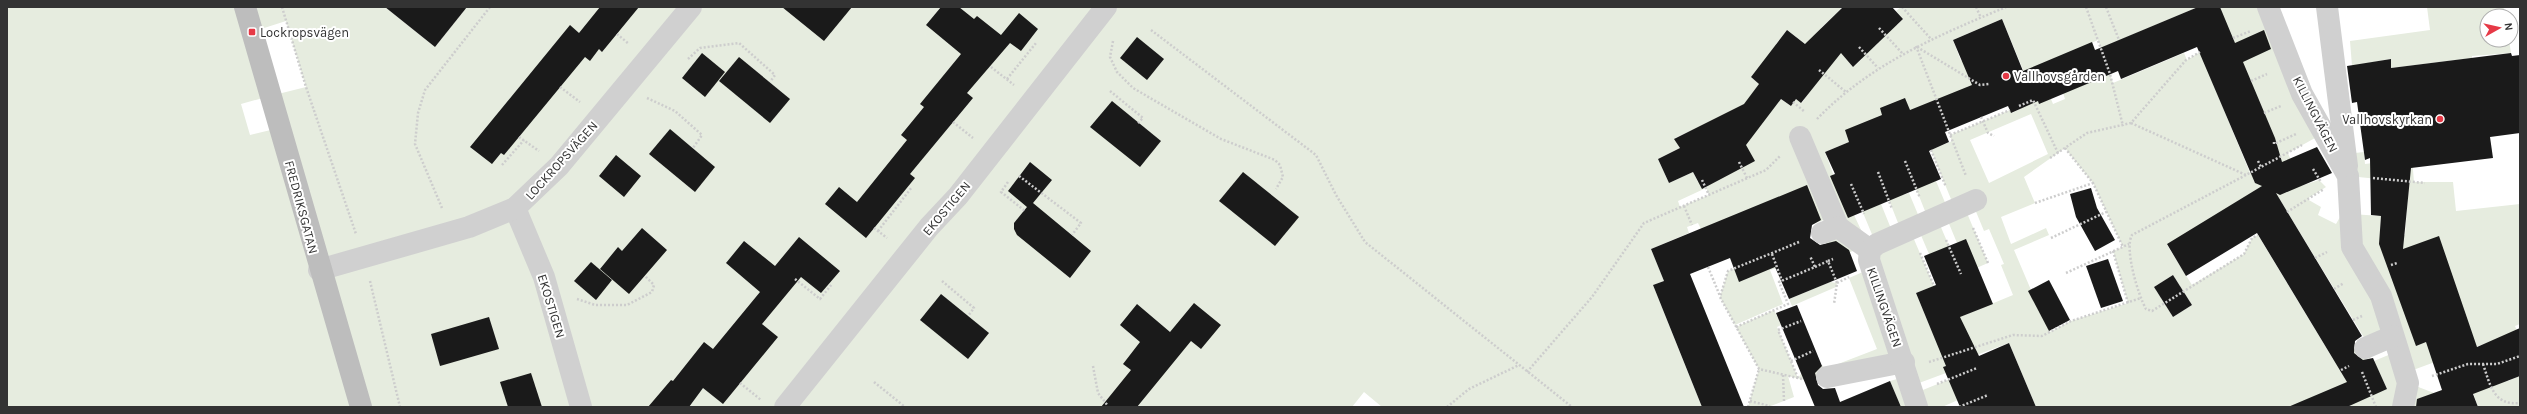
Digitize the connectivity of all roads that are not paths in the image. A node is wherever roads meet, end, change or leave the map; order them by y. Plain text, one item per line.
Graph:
1 (245, 7) edge
2 (691, 7) edge
3 (1106, 7) edge
4 (2268, 7) edge
5 (2327, 7) edge
6 (1800, 137) road end
7 (2348, 176) junction
8 (515, 208) junction
9 (1952, 211) road end
10 (1870, 250) junction
11 (319, 270) junction
12 (2393, 336) junction
13 (2365, 348) dead end
14 (1904, 362) junction
15 (1827, 377) road end
16 (1915, 400) edge
17 (360, 407) edge
18 (582, 407) edge
19 (785, 407) edge
20 (2403, 407) edge

1 - 11 street, FREDRIKSGATAN
2 - 8 street, LOCKROPSVÄGEN
3 - 19 street, EKOSTIGEN
4 - 7 street, KILLINGVÄGEN
5 - 7 street, KILLINGVÄGEN
6 - 10 street, KILLINGVÄGEN
7 - 12 street, KILLINGVÄGEN
8 - 11 street, LOCKROPSVÄGEN
8 - 18 street, EKOSTIGEN
9 - 10 street, KILLINGVÄGEN
10 - 14 street, KILLINGVÄGEN
11 - 17 street, FREDRIKSGATAN
12 - 13 street
12 - 20 street, KILLINGVÄGEN
14 - 15 street, KILLINGVÄGEN
14 - 16 street, KILLINGVÄGEN

